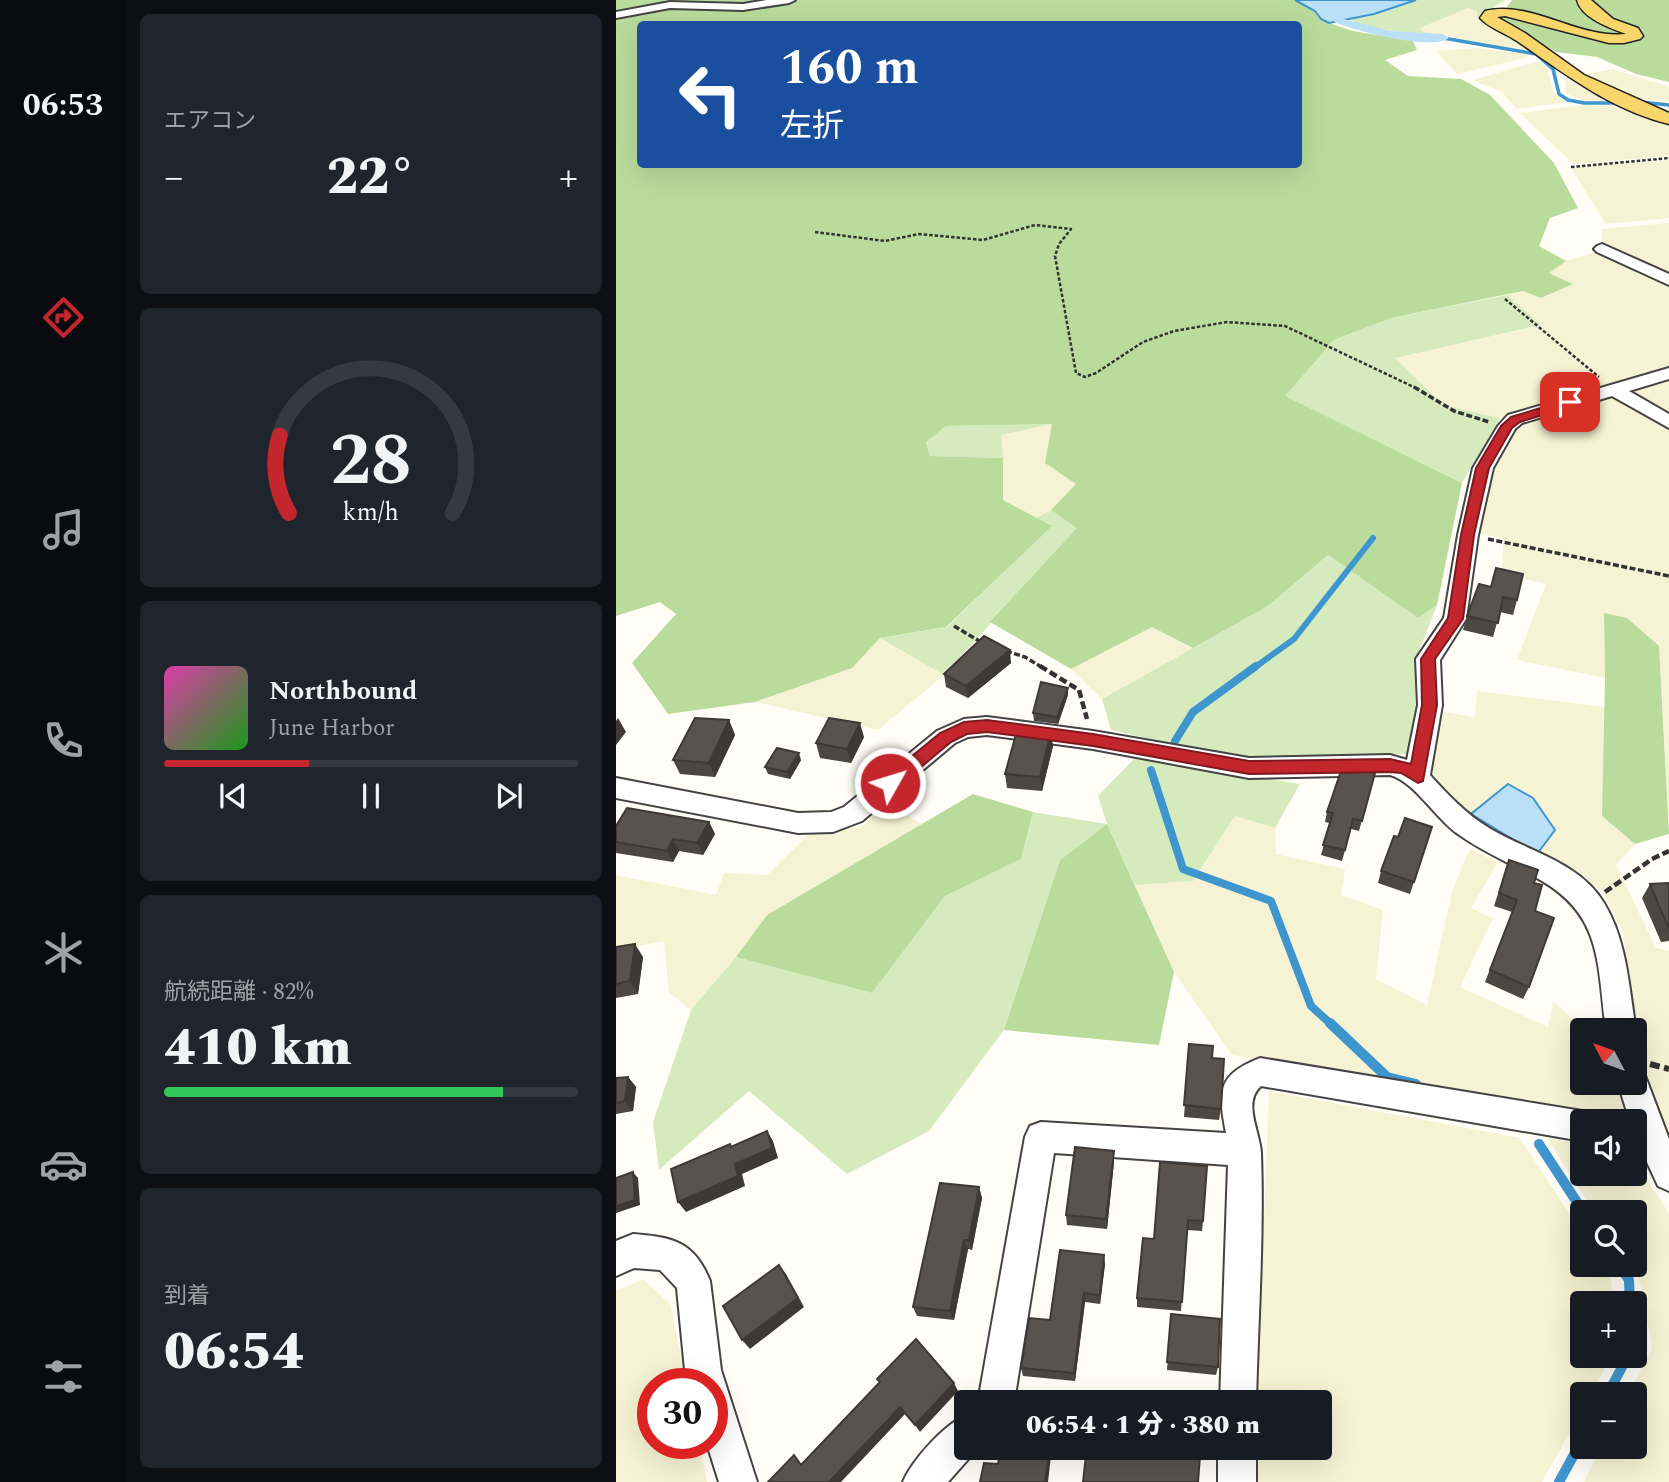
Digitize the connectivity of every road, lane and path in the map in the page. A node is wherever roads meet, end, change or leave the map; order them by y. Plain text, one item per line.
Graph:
1 (789, 0) edge
2 (1584, 0) edge
3 (616, 15) edge
4 (1669, 119) edge
5 (1669, 158) edge
6 (1571, 166) dead end
7 (815, 232) dead end
8 (1602, 249) dead end
9 (1669, 280) edge
10 (1505, 299) dead end
11 (1669, 373) edge
12 (1615, 390) junction
13 (1669, 422) edge
14 (1507, 426) junction
15 (1468, 535) junction
16 (1669, 576) edge
17 (954, 626) dead end
18 (987, 644) edge
19 (999, 648) edge
20 (1093, 740) junction
21 (1418, 776) junction
22 (616, 788) edge
23 (1669, 851) edge
24 (1590, 903) junction
25 (1619, 1018) edge
26 (1570, 1124) edge
27 (1647, 1137) edge
28 (1245, 1150) junction
29 (1669, 1175) edge
30 (616, 1259) edge
31 (703, 1368) edge
32 (1006, 1390) edge
33 (1238, 1390) edge
34 (954, 1447) edge
35 (728, 1450) edge
36 (1237, 1460) edge
37 (738, 1482) edge
38 (922, 1482) edge
39 (1237, 1482) edge

1 - 3 street
2 - 4 main road
5 - 6 path
7 - 14 path
8 - 9 street
10 - 12 path
11 - 12 street
12 - 13 street
12 - 14 street
14 - 15 street
15 - 16 path
15 - 21 street
17 - 18 path
19 - 20 path
20 - 21 street
20 - 22 street
21 - 24 street
23 - 24 path
24 - 25 street
26 - 28 street
27 - 29 street
28 - 32 street
28 - 33 street
30 - 31 street
34 - 38 street
35 - 37 street
36 - 39 street

